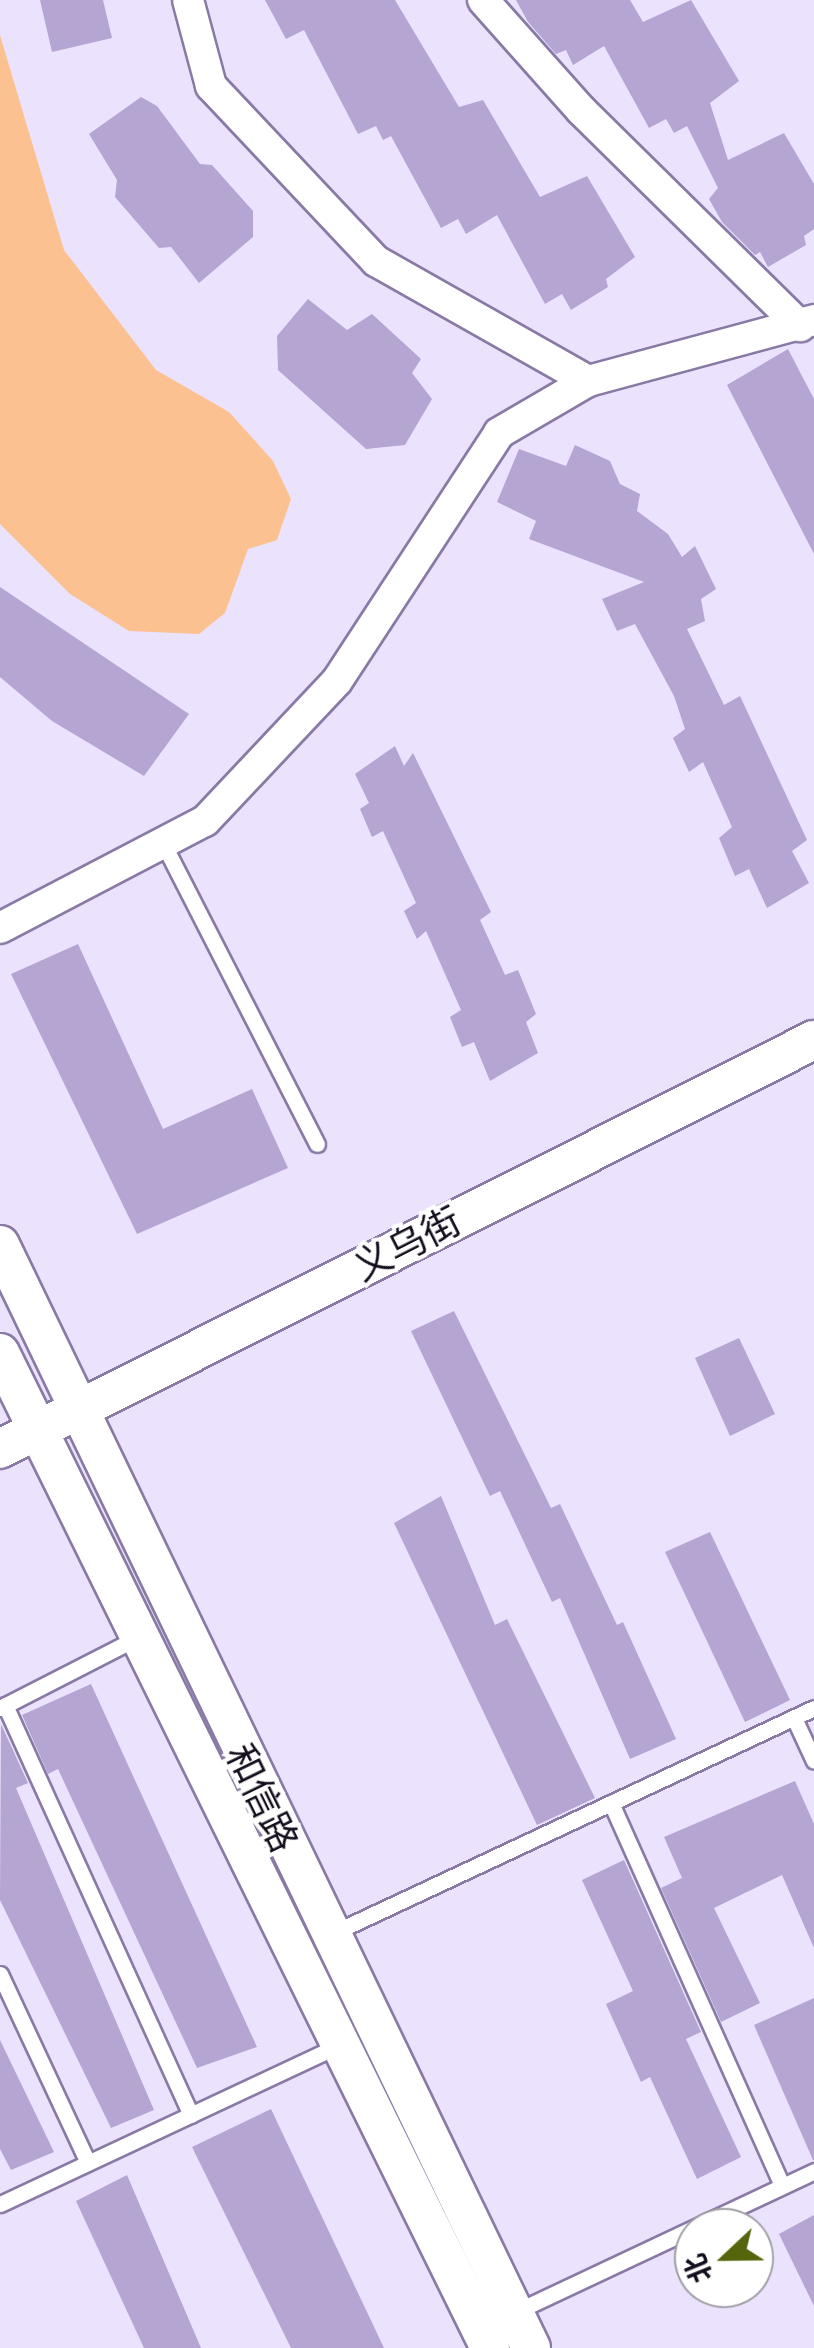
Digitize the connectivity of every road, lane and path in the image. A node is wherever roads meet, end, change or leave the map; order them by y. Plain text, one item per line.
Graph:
1 (188, 0) edge
2 (483, 0) edge
3 (807, 323) edge
4 (588, 381) junction
5 (163, 843) junction
6 (0, 928) edge
7 (814, 1040) edge
8 (317, 1144) dead end
9 (0, 1244) edge
10 (0, 1352) edge
11 (75, 1410) junction
12 (37, 1431) junction
13 (0, 1449) edge
14 (139, 1637) junction
15 (2, 1706) edge
16 (814, 1708) edge
17 (794, 1718) junction
18 (814, 1762) edge
19 (612, 1803) junction
20 (328, 1935) junction
21 (0, 1974) edge
22 (340, 2046) junction
23 (191, 2115) junction
24 (88, 2163) junction
25 (814, 2170) edge
26 (782, 2186) junction
27 (0, 2204) edge
28 (511, 2314) junction
29 (490, 2348) edge
30 (531, 2348) edge

1 - 4 street
2 - 3 street
3 - 4 street
4 - 5 street
5 - 6 street
5 - 8 lane
7 - 11 street, 义乌街
9 - 11 street, 和信路
10 - 12 street, 和信路
11 - 12 street, 义乌街
11 - 20 street, 和信路
12 - 13 street, 义乌街
12 - 14 street, 和信路
14 - 15 lane
14 - 22 street, 和信路
15 - 23 lane
16 - 17 lane
17 - 18 lane
17 - 19 lane
19 - 20 lane
19 - 26 lane
20 - 28 street, 和信路
21 - 24 lane
22 - 23 lane
22 - 29 street, 和信路
23 - 24 lane
24 - 27 lane
25 - 26 lane
26 - 28 lane
28 - 30 street, 和信路

